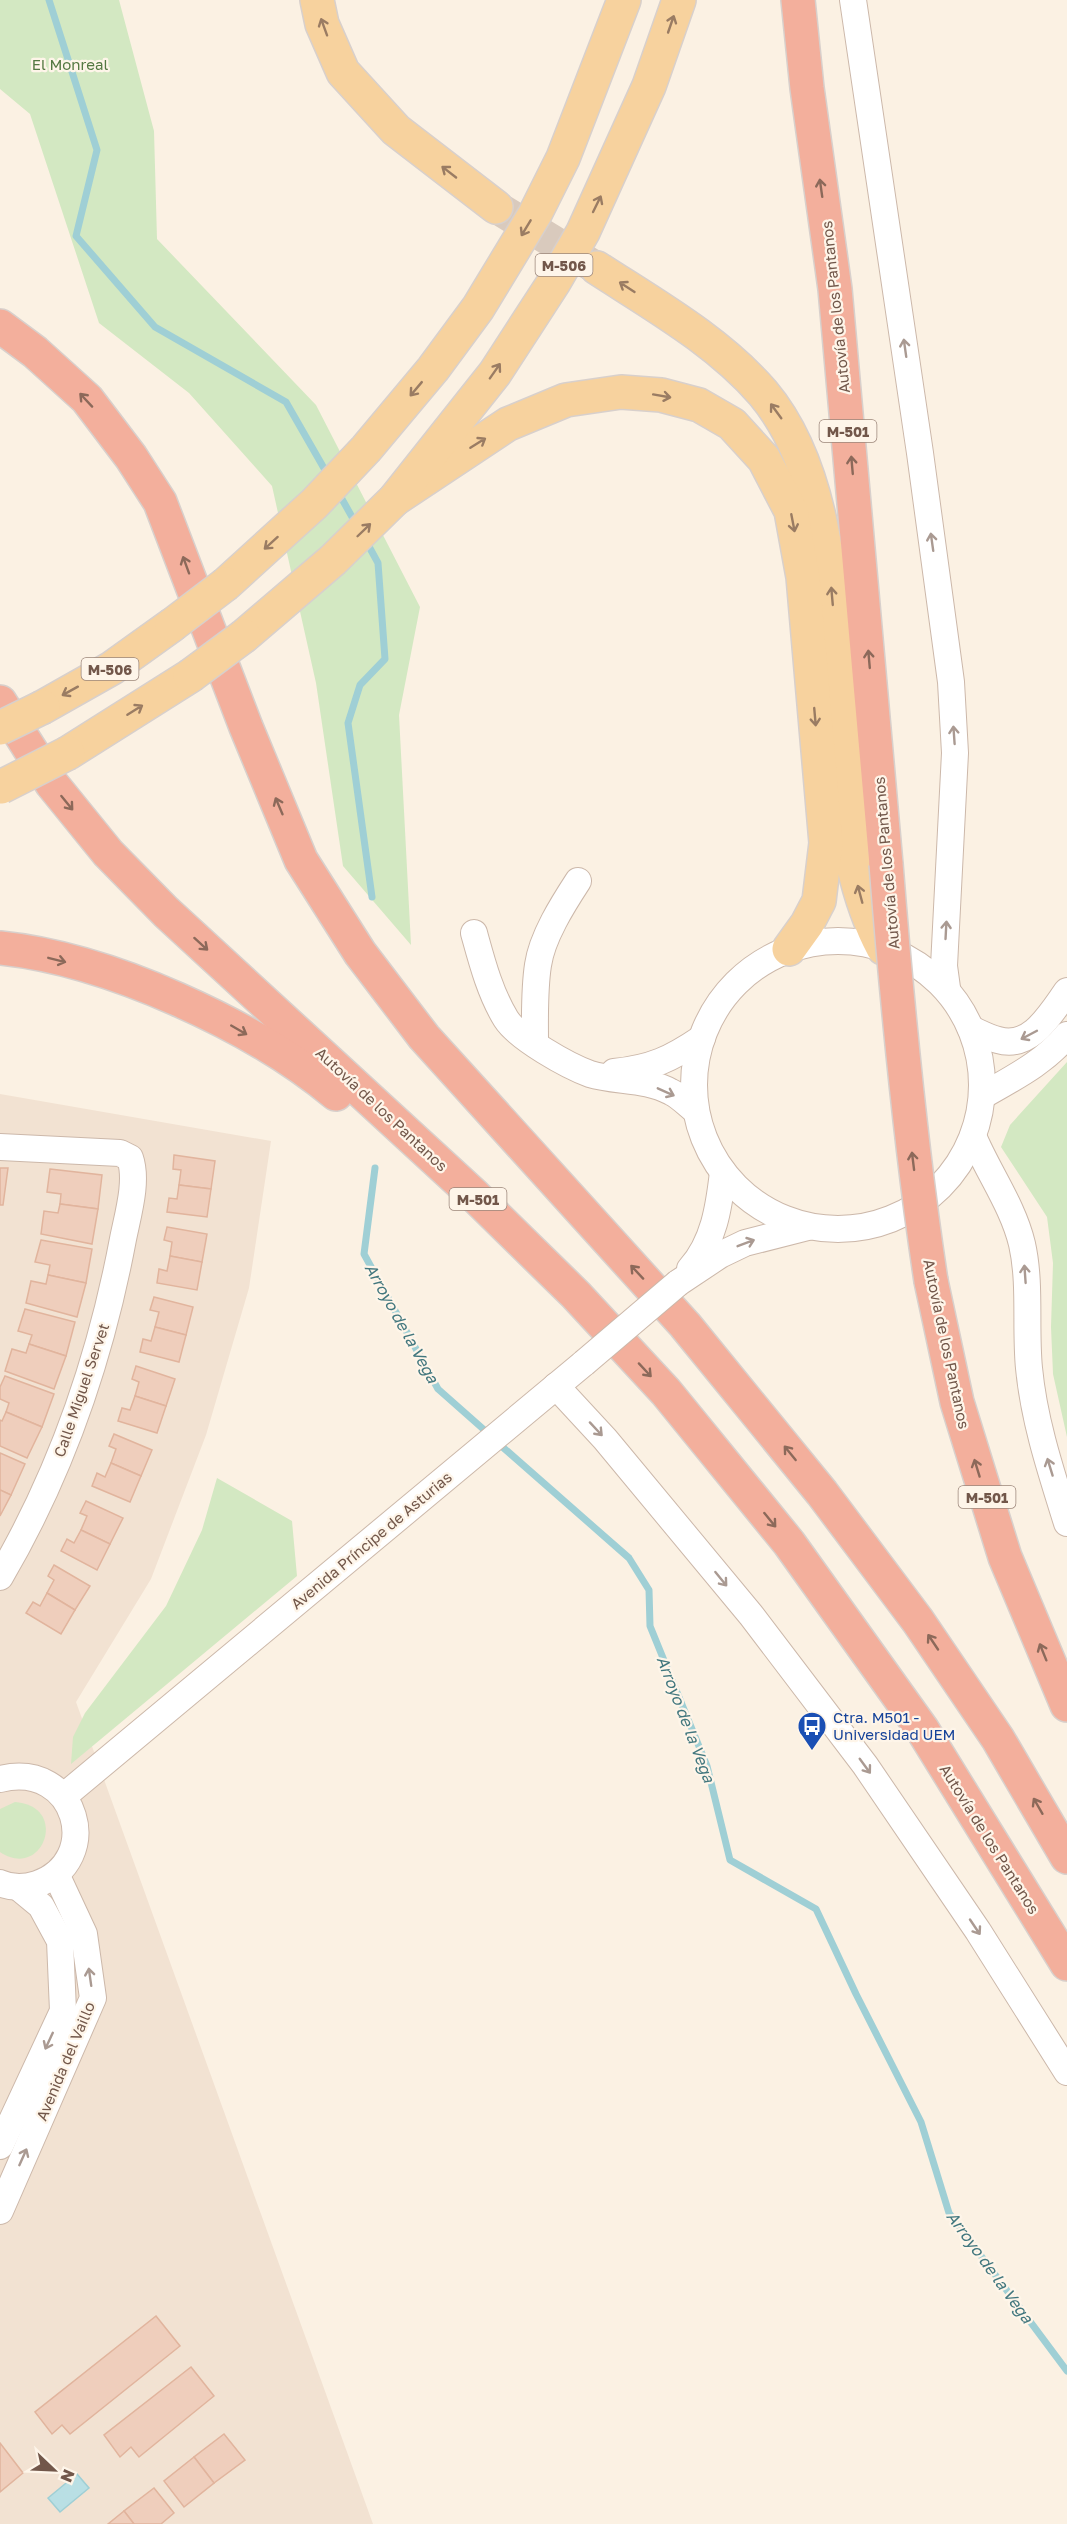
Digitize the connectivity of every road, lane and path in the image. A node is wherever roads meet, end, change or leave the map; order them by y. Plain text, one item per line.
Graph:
1 (317, 0) edge
2 (603, 0) edge
3 (624, 0) edge
4 (679, 0) edge
5 (798, 0) edge
6 (853, 0) edge
7 (563, 158) junction
8 (496, 207) tunnel mouth
9 (597, 268) tunnel mouth
10 (0, 326) edge
11 (395, 499) junction
12 (0, 702) edge
13 (0, 728) edge
14 (1, 787) edge
15 (578, 881) dead end
16 (474, 933) dead end
17 (0, 948) edge
18 (882, 948) junction
19 (789, 949) junction
20 (947, 988) junction
21 (1067, 991) edge
22 (971, 1029) junction
23 (1067, 1035) edge
24 (702, 1038) junction
25 (535, 1044) junction
26 (591, 1074) junction
27 (981, 1096) junction
28 (696, 1112) junction
29 (973, 1136) junction
30 (0, 1147) edge
31 (723, 1172) junction
32 (808, 1227) junction
33 (678, 1283) junction
34 (576, 1295) junction
35 (556, 1386) junction
36 (1067, 1523) edge
37 (0, 1577) edge
38 (1067, 1705) edge
39 (0, 1779) edge
40 (64, 1796) junction
41 (1067, 1857) edge
42 (56, 1874) junction
43 (9, 1885) edge
44 (1067, 1964) edge
45 (1067, 2072) edge
46 (0, 2146) edge
47 (0, 2211) edge

8 -> 1 main road
2 - 7 main road
3 - 7 main road, M-506
11 -> 4 main road, M-506
38 -> 5 highway, Autovía de los Pantanos / M-501, bridge
20 -> 6 street
7 -> 13 main road, M-506, bridge
18 -> 9 main road
41 -> 10 highway
14 -> 11 main road, M-506, bridge
11 -> 19 main road
12 -> 34 highway, Autovía de los Pantanos / M-501
15 - 25 street
16 - 25 street
17 -> 34 highway
18 - 19 street
18 - 20 street
19 - 24 street
20 - 22 street
21 -> 22 street
22 - 27 street
23 - 27 street
24 - 26 street
24 - 28 street
25 - 26 street
26 -> 28 street
27 - 29 street
28 - 31 street
29 - 32 street
36 -> 29 street
30 - 37 street, Calle Miguel Servet
31 - 32 street
31 - 33 street, Avenida Príncipe de Asturias
33 -> 32 street, Avenida Príncipe de Asturias
33 - 35 street, Avenida Príncipe de Asturias, bridge
34 -> 44 highway, Autovía de los Pantanos / M-501
35 - 40 street, Avenida Príncipe de Asturias
35 -> 45 street
39 - 40 street
40 - 42 street
42 - 43 street
47 -> 42 street, Avenida del Vaillo
43 -> 46 street, Avenida del Vaillo

